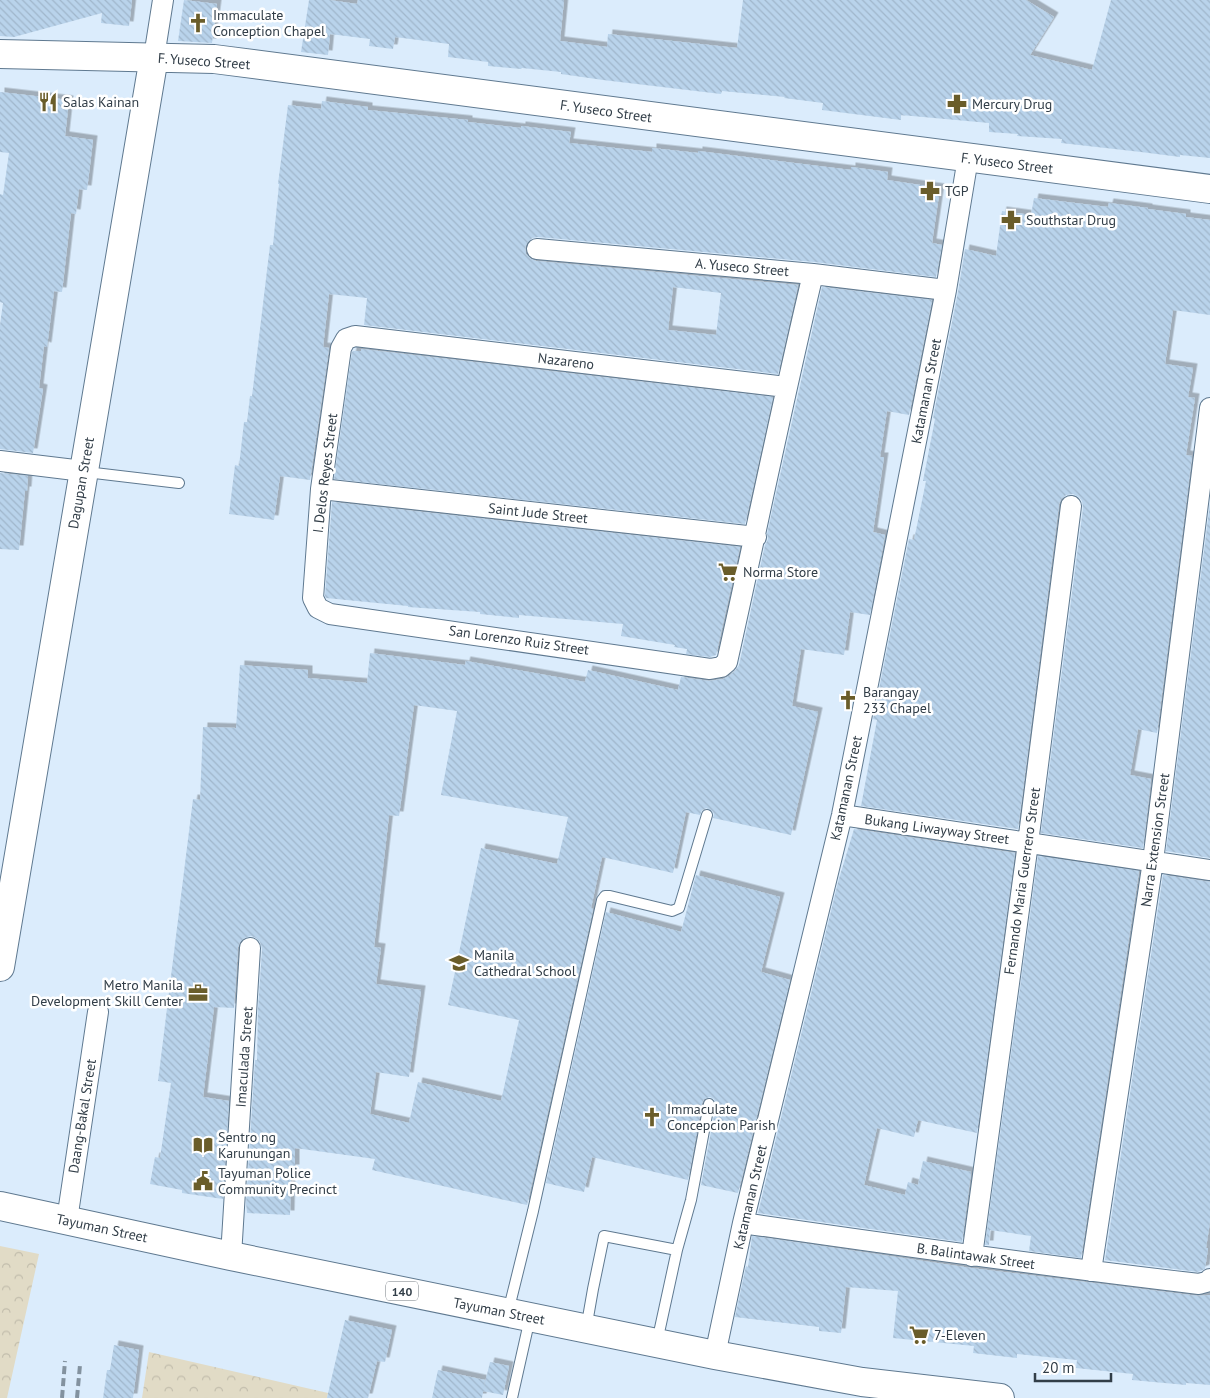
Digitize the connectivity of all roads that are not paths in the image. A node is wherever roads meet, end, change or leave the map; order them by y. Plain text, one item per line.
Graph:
1 (163, 0) edge
2 (0, 54) edge
3 (154, 57) junction
4 (968, 158) junction
5 (1210, 190) edge
6 (537, 248) dead end
7 (813, 274) junction
8 (946, 290) junction
9 (346, 339) joint
10 (786, 387) junction
11 (1210, 408) edge
12 (0, 461) edge
13 (83, 471) junction
14 (179, 483) dead end
15 (321, 490) junction
16 (1071, 506) dead end
17 (756, 537) junction
18 (318, 608) joint
19 (707, 815) dead end
20 (842, 815) junction
21 (1028, 843) junction
22 (1153, 861) junction
23 (1210, 870) edge
24 (250, 948) dead end
25 (0, 967) edge
26 (98, 1012) dead end
27 (709, 1104) dead end
28 (0, 1206) edge
29 (66, 1220) junction
30 (743, 1223) junction
31 (677, 1250) junction
32 (232, 1256) junction
33 (972, 1256) junction
34 (1091, 1271) junction
35 (1209, 1280) edge
36 (519, 1315) junction
37 (586, 1329) junction
38 (657, 1343) junction
39 (715, 1355) junction
40 (860, 1390) edge
41 (512, 1398) edge
42 (1000, 1398) edge

1 - 3 street, Dagupan Street
2 - 3 street, F. Yuseco Street
3 - 4 street, F. Yuseco Street
3 - 13 street, Dagupan Street
4 - 5 street, F. Yuseco Street
4 - 8 street, Katamanan Street
6 - 7 street, A. Yuseco Street
7 - 8 street, A. Yuseco Street
7 - 10 street
8 - 20 street, Katamanan Street
9 - 10 street, Nazareno
9 - 15 street, I. Delos Reyes Street
10 - 17 street
11 - 22 street, Narra Extension Street
12 - 13 street
13 - 14 lane
13 - 25 street, Dagupan Street
15 - 17 street, Saint Jude Street
15 - 18 street, I. Delos Reyes Street
16 - 21 street, Fernando Maria Guerrero Street
17 - 18 street, San Lorenzo Ruiz Street
19 - 36 lane
20 - 21 street, Bukang Liwayway Street
20 - 30 street, Katamanan Street
21 - 22 street, Bukang Liwayway Street
21 - 33 street, Fernando Maria Guerrero Street
22 - 23 street, Bukang Liwayway Street
22 - 34 street, Narra Extension Street
24 - 32 street, Imaculada Street
26 - 29 street, Daang-Bakal Street
27 - 31 lane
28 - 29 street, Tayuman Street / 140
29 - 32 street, Tayuman Street / 140
30 - 33 street, B. Balintawak Street
30 - 39 street, Katamanan Street
31 - 37 lane
31 - 38 lane
32 - 36 street, Tayuman Street / 140
33 - 34 street, B. Balintawak Street
34 - 35 street, B. Balintawak Street
36 - 37 street, Tayuman Street / 140
36 - 41 lane
37 - 38 street, Tayuman Street / 140
38 - 39 street, Tayuman Street / 140
39 - 40 street, Tayuman Street / 140
40 - 42 street, Tayuman Street / 140

